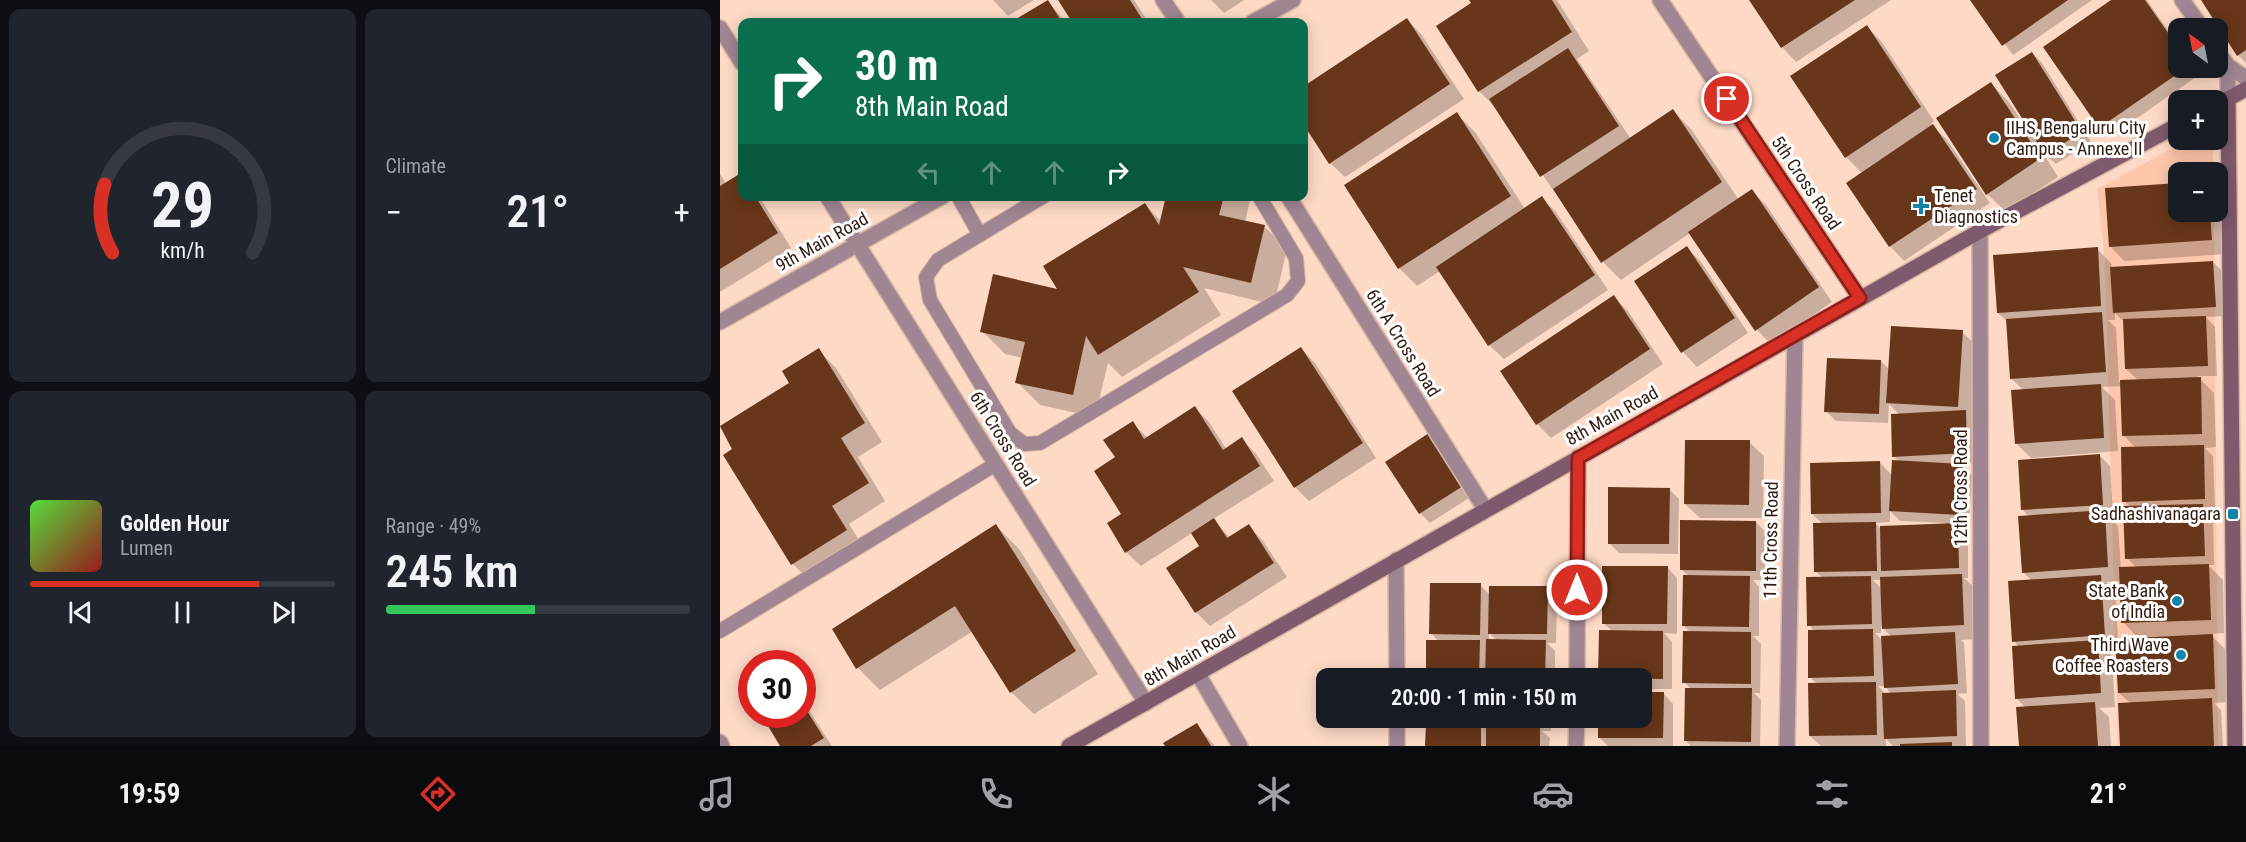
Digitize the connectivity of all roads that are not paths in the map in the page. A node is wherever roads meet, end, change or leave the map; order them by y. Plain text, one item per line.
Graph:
1 (1163, 0) edge
2 (1293, 0) edge
3 (1660, 0) edge
4 (2182, 0) edge
5 (1175, 18) edge
6 (1260, 18) edge
7 (2195, 18) edge
8 (720, 28) edge
9 (738, 57) edge
10 (2228, 66) edge
11 (2246, 78) edge
12 (2246, 89) edge
13 (2228, 99) edge
14 (2168, 130) edge
15 (2224, 150) edge
16 (829, 201) edge
17 (934, 201) edge
18 (961, 201) edge
19 (1036, 201) edge
20 (1262, 201) edge
21 (1291, 201) edge
22 (1980, 231) junction
23 (980, 235) junction
24 (857, 245) junction
25 (1860, 298) junction
26 (720, 322) edge
27 (1795, 335) junction
28 (1578, 458) junction
29 (996, 464) junction
30 (1485, 510) junction
31 (1396, 560) junction
32 (720, 631) edge
33 (1397, 668) edge
34 (1577, 668) edge
35 (1198, 674) junction
36 (1146, 703) junction
37 (1397, 728) edge
38 (1576, 728) edge
39 (720, 742) edge
40 (723, 746) edge
41 (1069, 746) edge
42 (1240, 746) edge
43 (1397, 746) edge
44 (1576, 746) edge
45 (1787, 746) edge
46 (1981, 746) edge
47 (2235, 746) edge

1 - 5 street
2 - 6 street
3 - 25 street, 5th Cross Road
4 - 7 street
8 - 9 street
10 - 11 street
12 - 13 street
14 - 22 street, 8th Main Road
15 - 47 street
16 - 24 street, 6th Cross Road
17 - 24 street, 9th Main Road
18 - 23 lane
19 - 23 lane
20 - 23 lane
21 - 30 street, 6th A Cross Road
22 - 25 street, 8th Main Road
22 - 46 street, 12th Cross Road
24 - 26 street, 9th Main Road
24 - 29 street, 6th Cross Road
25 - 27 street, 8th Main Road
27 - 28 street, 8th Main Road
27 - 45 street, 11th Cross Road
28 - 30 street, 8th Main Road
28 - 34 street
29 - 32 lane
29 - 36 street, 6th Cross Road
30 - 31 street, 8th Main Road
31 - 33 street
31 - 35 street, 8th Main Road
35 - 36 street, 8th Main Road
35 - 42 street
36 - 41 street, 8th Main Road
37 - 43 street
38 - 44 street
39 - 40 street

